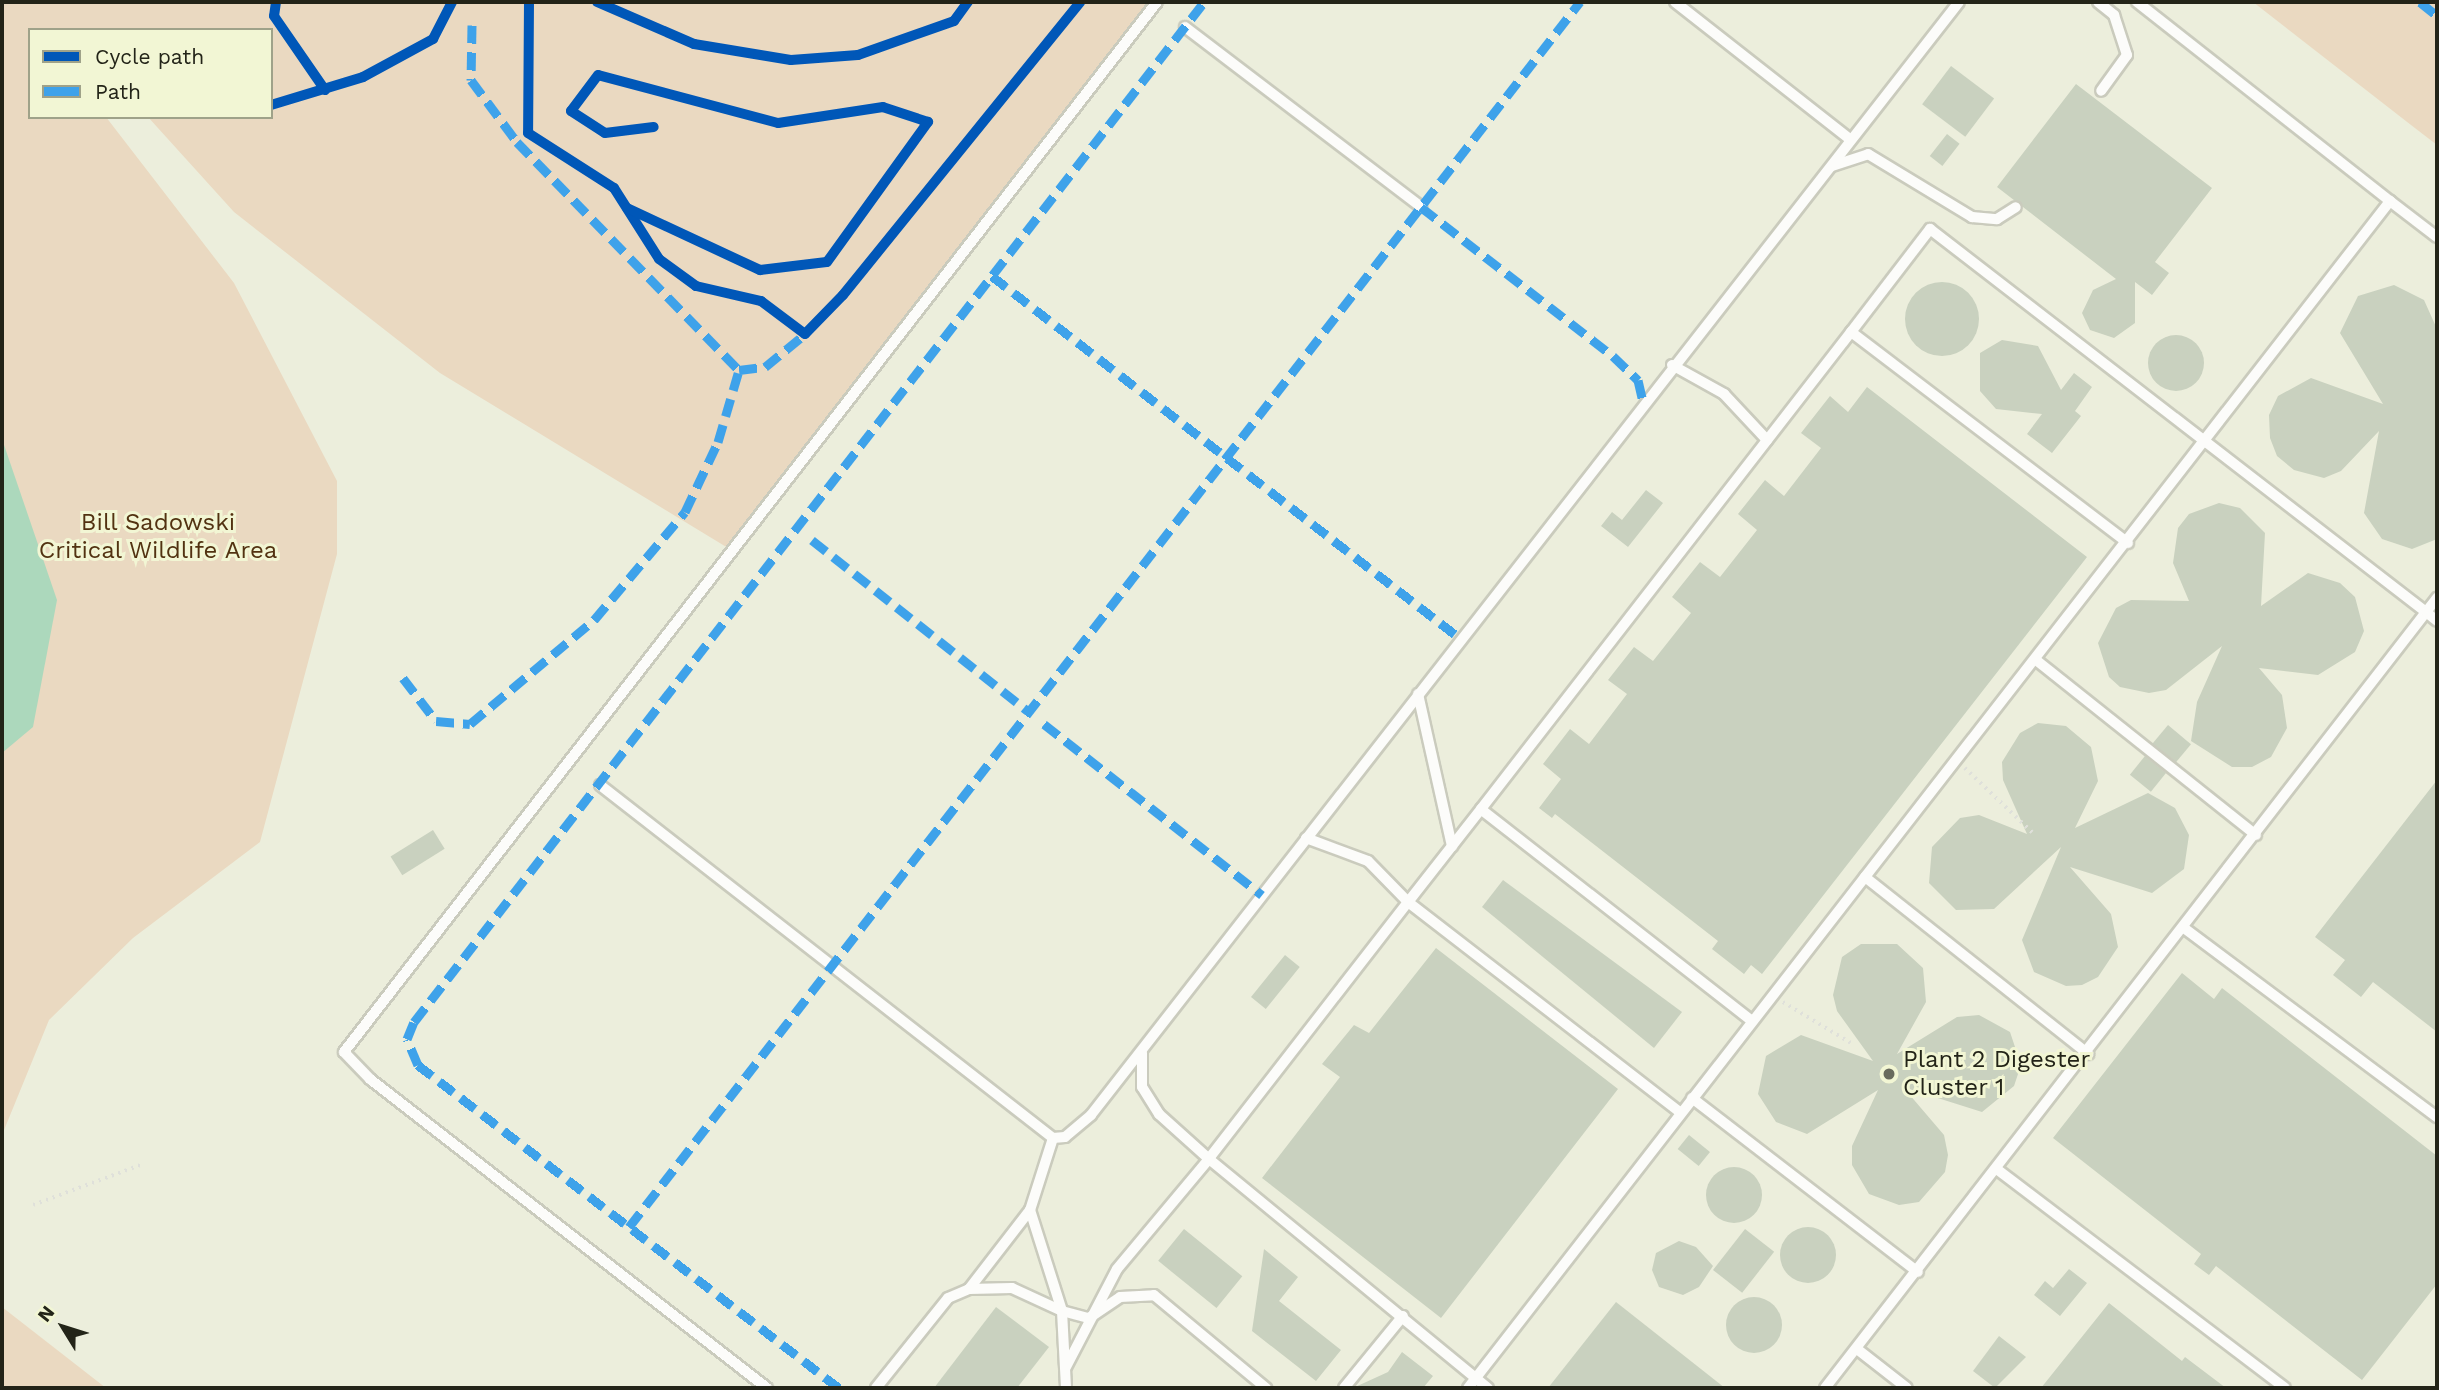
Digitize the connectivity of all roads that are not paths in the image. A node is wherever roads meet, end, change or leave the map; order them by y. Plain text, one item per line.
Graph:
1 (1157, 2) edge
2 (1675, 2) edge
3 (1959, 2) edge
4 (2098, 2) edge
5 (2137, 2) edge
6 (1185, 27) dead end
7 (2101, 91) dead end
8 (1850, 139) junction
9 (1825, 171) junction
10 (2390, 201) junction
11 (1421, 207) dead end
12 (2016, 207) dead end
13 (2437, 237) edge
14 (1851, 332) junction
15 (1672, 365) junction
16 (1767, 440) junction
17 (2207, 442) junction
18 (2128, 543) junction
19 (2437, 598) edge
20 (2426, 612) junction
21 (2437, 621) edge
22 (2036, 660) junction
23 (1418, 694) junction
24 (600, 785) dead end
25 (1481, 809) junction
26 (2256, 835) junction
27 (1306, 838) junction
28 (1452, 846) junction
29 (1866, 877) junction
30 (1408, 902) junction
31 (2184, 928) junction
32 (1752, 1021) junction
33 (1143, 1048) junction
34 (2088, 1054) junction
35 (1692, 1098) junction
36 (1681, 1112) junction
37 (2437, 1117) edge
38 (1053, 1138) junction
39 (1209, 1159) junction
40 (1998, 1170) junction
41 (1030, 1210) junction
42 (1918, 1272) junction
43 (969, 1289) junction
44 (1062, 1311) junction
45 (1403, 1316) junction
46 (1090, 1318) junction
47 (1857, 1349) junction
48 (1066, 1367) junction
49 (1478, 1376) junction
50 (767, 1388) edge
51 (876, 1388) edge
52 (1066, 1388) edge
53 (1266, 1388) edge
54 (1344, 1388) edge
55 (1468, 1388) edge
56 (1488, 1388) edge
57 (1825, 1388) edge
58 (1907, 1388) edge
59 (2285, 1388) edge

1 - 50 lane
2 - 8 lane
3 - 8 lane
4 - 7 lane
5 - 10 lane
6 - 11 lane
8 - 9 lane
9 - 12 lane
9 - 15 lane
10 - 13 lane
10 - 17 lane
14 - 16 lane
14 - 17 lane
14 - 18 lane
15 - 16 lane
15 - 23 lane
16 - 25 lane
17 - 18 lane
17 - 20 lane
18 - 22 lane
19 - 20 lane
20 - 21 lane
20 - 26 lane
22 - 26 lane
22 - 29 lane
23 - 27 lane
23 - 28 lane
24 - 38 lane
25 - 28 lane
25 - 32 lane
26 - 31 lane
27 - 30 lane
27 - 33 lane
28 - 30 lane
29 - 32 lane
29 - 34 lane
30 - 36 lane
30 - 39 lane
31 - 34 lane
31 - 37 lane
32 - 35 lane
33 - 38 lane
33 - 39 lane
34 - 40 lane
35 - 36 lane
35 - 42 lane
36 - 49 lane
38 - 41 lane
39 - 45 lane
39 - 46 lane
40 - 42 lane
40 - 59 lane
41 - 43 lane
41 - 44 lane
42 - 47 lane
43 - 44 lane
43 - 51 lane
44 - 46 lane
44 - 48 lane
45 - 49 lane
45 - 54 lane
46 - 48 lane
46 - 53 lane
47 - 57 lane
47 - 58 lane
48 - 52 lane
49 - 55 lane
49 - 56 lane

